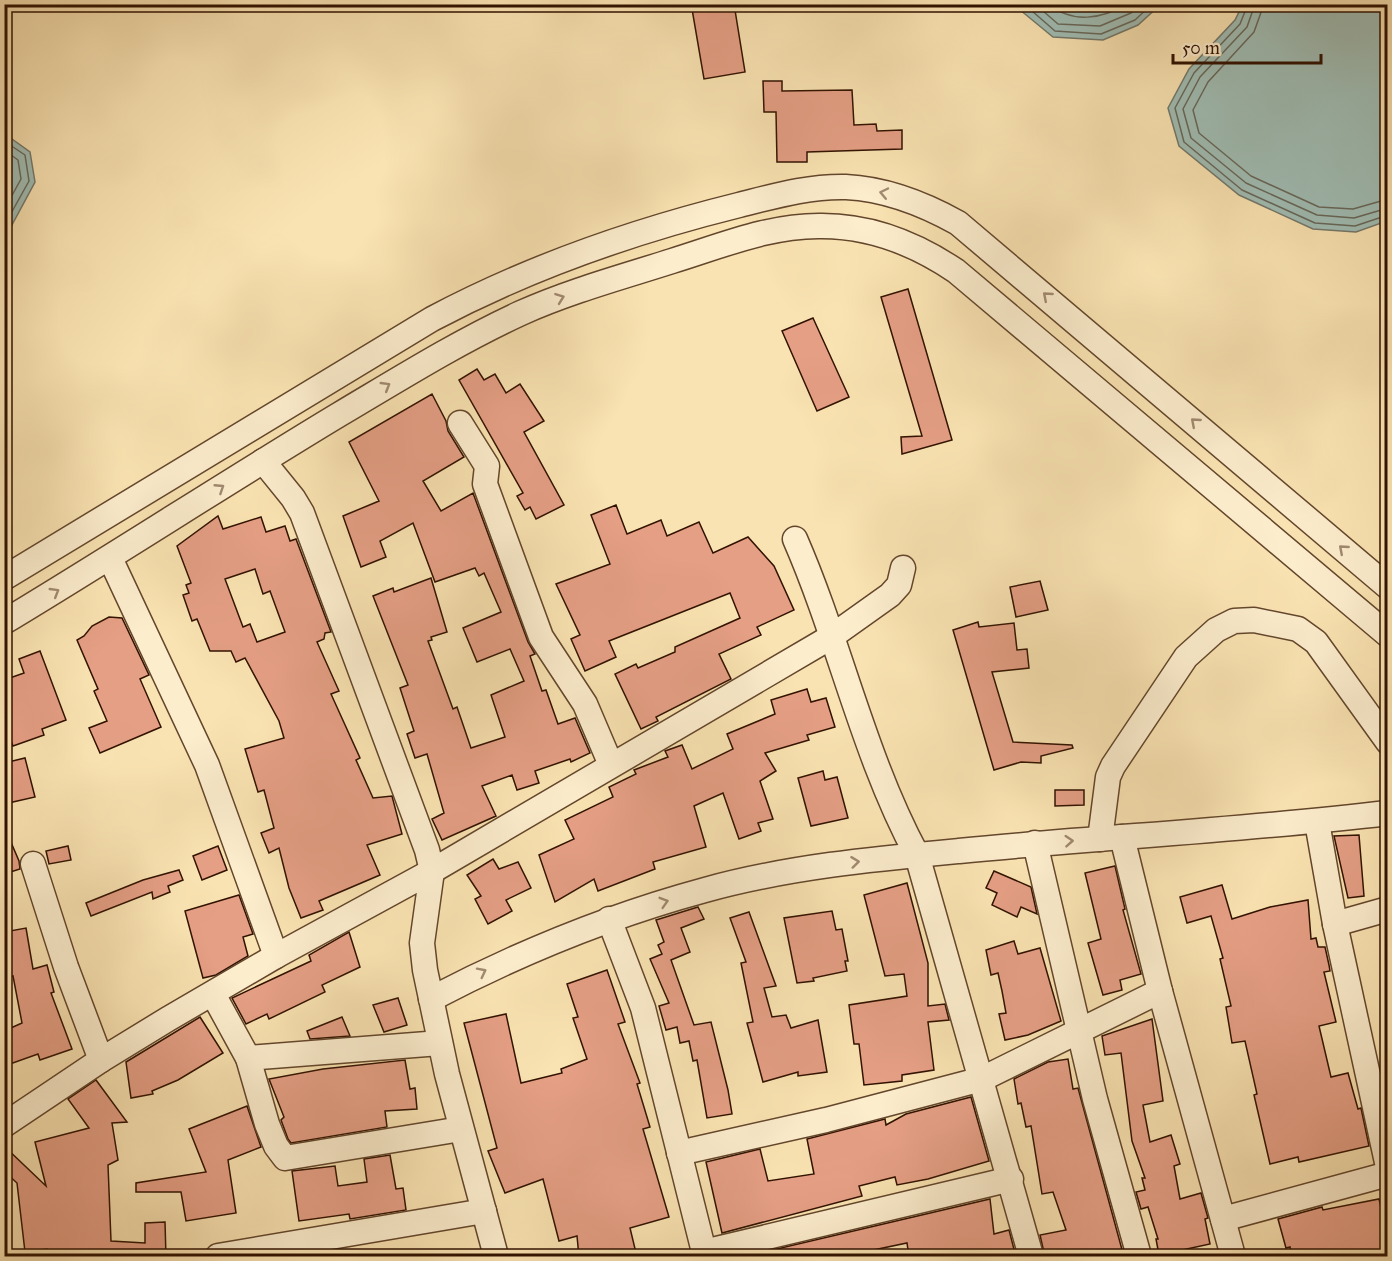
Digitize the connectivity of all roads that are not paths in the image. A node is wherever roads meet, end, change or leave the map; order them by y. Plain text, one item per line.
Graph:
1 (460, 423) dead end
2 (263, 460) junction
3 (795, 539) dead end
4 (110, 558) junction
5 (903, 568) dead end
6 (4, 578) edge
7 (1388, 587) edge
8 (4, 622) edge
9 (1388, 635) edge
10 (831, 637) junction
11 (1388, 742) edge
12 (611, 765) junction
13 (1388, 813) edge
14 (1317, 822) junction
15 (1111, 838) junction
16 (1035, 843) junction
17 (917, 855) junction
18 (33, 864) dead end
19 (432, 871) junction
20 (1388, 909) edge
21 (609, 919) junction
22 (1335, 924) junction
23 (276, 956) junction
24 (1160, 991) junction
25 (213, 994) junction
26 (430, 999) junction
27 (1079, 1033) junction
28 (440, 1043) junction
29 (248, 1058) junction
30 (101, 1060) junction
31 (982, 1079) junction
32 (4, 1125) edge
33 (461, 1129) junction
34 (679, 1153) junction
35 (1388, 1167) edge
36 (1388, 1174) edge
37 (1011, 1179) junction
38 (484, 1211) junction
39 (1223, 1219) junction
40 (705, 1254) edge
41 (219, 1257) edge
42 (496, 1257) edge
43 (1031, 1257) edge
44 (1139, 1257) edge
45 (1233, 1257) edge

1 - 12 street
4 -> 2 street
2 -> 9 street
2 - 19 street
3 - 10 street
8 -> 4 street
4 - 23 street
5 - 10 street
7 -> 6 street
10 - 12 street
10 - 17 street
11 - 15 street
12 - 19 street
13 - 14 street
14 - 15 street
14 - 22 street
16 -> 15 street
15 - 24 street
16 - 17 street
16 - 27 street
21 -> 17 street
17 - 31 street
18 - 30 street
19 - 23 street
19 - 26 street
20 - 22 street
26 -> 21 street
21 - 34 street
22 - 35 street
23 - 25 street
24 - 27 street
24 - 39 street
25 - 29 street
25 - 30 street
26 - 28 street
27 - 31 street
27 - 44 street
28 - 29 street
28 - 33 street
29 - 33 street
30 - 32 street
31 - 34 street
31 - 37 street
33 - 38 street
34 - 40 street
36 - 39 street
37 - 40 street
37 - 43 street
38 - 41 street
38 - 42 street
39 - 45 street

